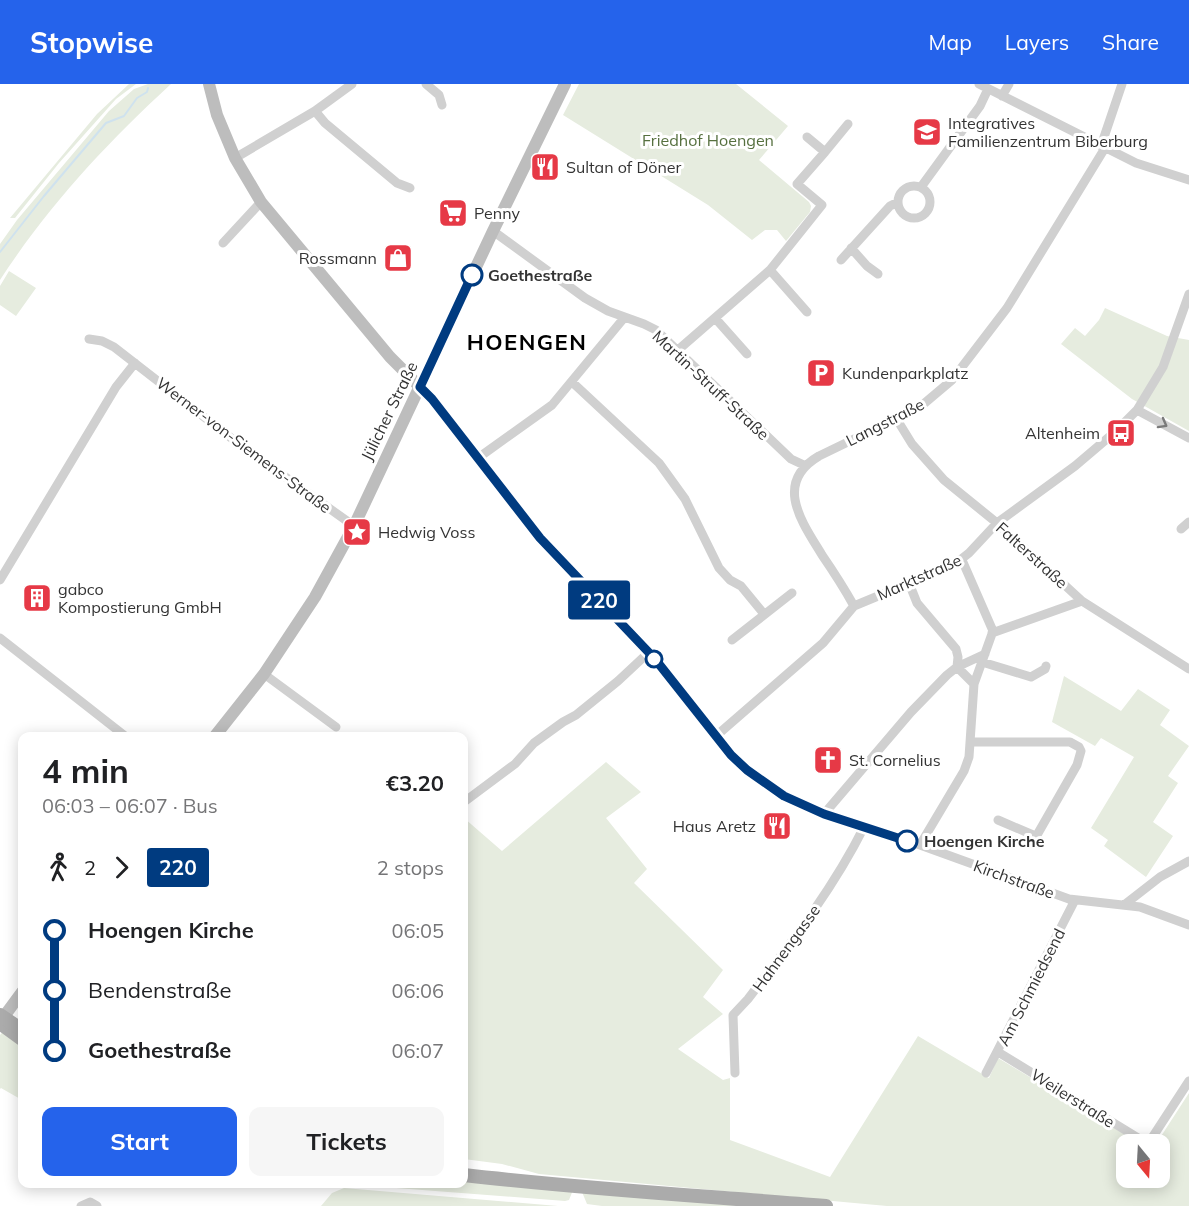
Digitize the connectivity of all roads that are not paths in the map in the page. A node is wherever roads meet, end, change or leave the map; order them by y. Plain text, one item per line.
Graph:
1 (209, 84) edge
2 (352, 84) edge
3 (426, 84) edge
4 (565, 84) edge
5 (1009, 84) edge
6 (1122, 84) edge
7 (983, 86) edge
8 (1002, 96) junction
9 (442, 105) dead end
10 (315, 111) junction
11 (848, 124) dead end
12 (807, 137) dead end
13 (1103, 147) junction
14 (825, 152) junction
15 (235, 158) junction
16 (1189, 180) edge
17 (921, 187) junction
18 (410, 188) dead end
19 (261, 202) junction
20 (898, 202) junction
21 (493, 231) junction
22 (223, 243) dead end
23 (851, 249) junction
24 (841, 260) dead end
25 (770, 270) junction
26 (879, 274) dead end
27 (1189, 294) edge
28 (807, 312) dead end
29 (624, 318) junction
30 (715, 318) junction
31 (89, 339) dead end
32 (678, 350) junction
33 (747, 354) dead end
34 (135, 363) junction
35 (572, 382) junction
36 (420, 387) junction
37 (1137, 410) junction
38 (896, 418) junction
39 (1189, 438) edge
40 (478, 458) junction
41 (806, 466) junction
42 (1189, 522) edge
43 (997, 523) junction
44 (354, 526) junction
45 (1181, 529) dead end
46 (962, 560) junction
47 (0, 579) edge
48 (909, 583) junction
49 (792, 592) dead end
50 (1082, 601) junction
51 (854, 606) junction
52 (764, 614) junction
53 (992, 633) junction
54 (0, 638) edge
55 (732, 640) dead end
56 (648, 653) junction
57 (984, 658) junction
58 (1046, 666) dead end
59 (957, 667) junction
60 (1189, 669) edge
61 (264, 674) junction
62 (974, 684) junction
63 (336, 727) dead end
64 (120, 732) edge
65 (218, 732) edge
66 (716, 736) junction
67 (970, 742) junction
68 (468, 799) edge
69 (824, 814) junction
70 (998, 820) dead end
71 (864, 827) junction
72 (920, 845) junction
73 (1189, 861) edge
74 (1075, 900) junction
75 (1124, 905) junction
76 (1189, 925) edge
77 (18, 997) edge
78 (0, 1016) edge
79 (0, 1022) edge
80 (18, 1027) edge
81 (18, 1036) edge
82 (998, 1052) junction
83 (735, 1073) dead end
84 (986, 1073) dead end
85 (1189, 1081) edge
86 (1132, 1134) edge
87 (1155, 1134) edge
88 (468, 1168) edge
89 (468, 1175) edge
90 (556, 1183) junction
91 (81, 1206) edge
92 (97, 1206) edge
93 (826, 1206) edge

1 - 15 main road
2 - 10 street
3 - 9 street
4 - 21 main road, Jülicher Straße
5 - 8 street
6 - 13 street, Langstraße
7 - 8 street
7 - 17 street
8 - 13 street
10 - 15 street
10 - 18 street
11 - 14 street
12 - 14 street
13 - 16 street
13 - 38 street, Langstraße
14 - 25 street
15 - 19 main road
17 - 20 street
17 - 20 street
19 - 22 street
19 - 36 main road
20 - 23 street
21 - 29 street, Martin-Struff-Straße
21 - 36 main road, Jülicher Straße
23 - 24 street
23 - 26 street
25 - 28 street
25 - 30 street
27 - 37 street, Marktstraße
29 - 32 street, Martin-Struff-Straße
29 - 35 street
30 - 32 street
30 - 33 street
31 - 34 street, Werner-von-Siemens-Straße
32 - 41 street, Martin-Struff-Straße
34 - 44 street, Werner-von-Siemens-Straße
34 - 47 street
35 - 40 street
35 - 52 street
36 - 40 street, Kirchstraße
36 - 44 main road, Jülicher Straße
37 -> 39 street
37 - 43 street, Marktstraße
38 - 41 street, Langstraße
38 - 43 street, Falterstraße
40 - 56 street, Kirchstraße
41 - 51 street
42 - 45 street
43 - 46 street, Marktstraße
43 - 50 street, Falterstraße
44 - 61 main road, Jülicher Straße
46 - 48 street, Marktstraße
46 - 53 street
48 - 51 street, Marktstraße
48 - 59 street
49 - 52 street
50 - 53 street
50 - 60 street, Falterstraße
51 - 66 street, Marktstraße
52 - 55 street
53 - 57 street
54 - 64 street
56 - 66 street, Kirchstraße
56 - 68 street
57 - 58 street
57 - 59 street
57 - 62 street
59 - 62 street
59 - 69 street
61 - 63 street
61 - 65 main road, Jülicher Straße
62 - 67 street
66 - 69 street, Kirchstraße
67 - 70 street
67 - 72 street
69 - 71 street, Kirchstraße
71 - 72 street, Kirchstraße
71 - 83 street, Hahnengasse
72 - 74 street, Kirchstraße
73 - 75 street
74 - 75 street, Kirchstraße
74 - 82 street, Am Schmiedsend
75 - 76 street, Kirchstraße
77 - 79 main road
78 - 80 main road, bridge
79 - 81 main road
82 - 84 street, Am Schmiedsend
82 - 86 street, Weilerstraße
85 - 87 street, Weilerstraße
88 - 90 main road
89 - 90 main road
90 - 93 main road
91 - 92 street

